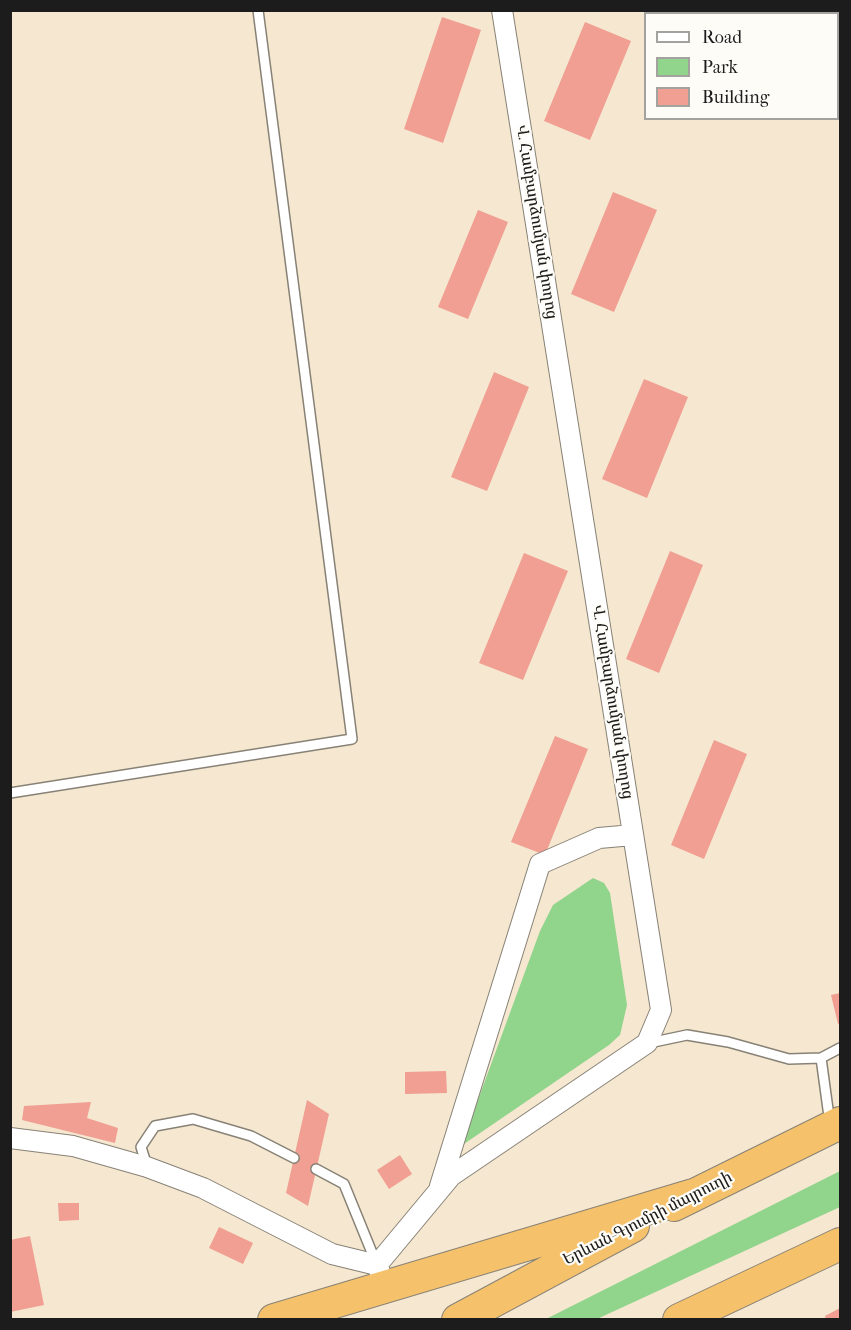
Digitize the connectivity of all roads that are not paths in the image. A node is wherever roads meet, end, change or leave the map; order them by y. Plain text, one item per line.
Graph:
1 (258, 10) edge
2 (502, 10) edge
3 (10, 793) edge
4 (633, 835) junction
5 (647, 1043) junction
6 (840, 1048) edge
7 (821, 1058) junction
8 (836, 1126) edge
9 (10, 1138) edge
10 (294, 1158) dead end
11 (147, 1167) junction
12 (316, 1169) dead end
13 (440, 1186) junction
14 (693, 1195) junction
15 (840, 1244) edge
16 (382, 1276) junction
17 (721, 1300) junction
18 (274, 1320) edge
19 (458, 1320) edge
20 (679, 1320) edge
21 (695, 1320) edge

1 - 3 lane
2 - 4 street, Վ. Համբարձումյան փողոց
4 - 5 street, Վ. Համբարձումյան փողոց
4 - 13 street
5 - 7 lane
5 - 13 street
6 - 7 lane
7 - 8 lane
8 - 14 highway, Երևան-Գյումրի մայրուղի
9 - 11 street
10 - 11 lane
11 - 16 street
12 - 16 lane
13 - 16 street
14 - 16 highway
14 - 19 highway, Երևան-Գյումրի մայրուղի
15 - 17 highway
16 - 18 highway
17 - 20 highway
17 - 21 highway

